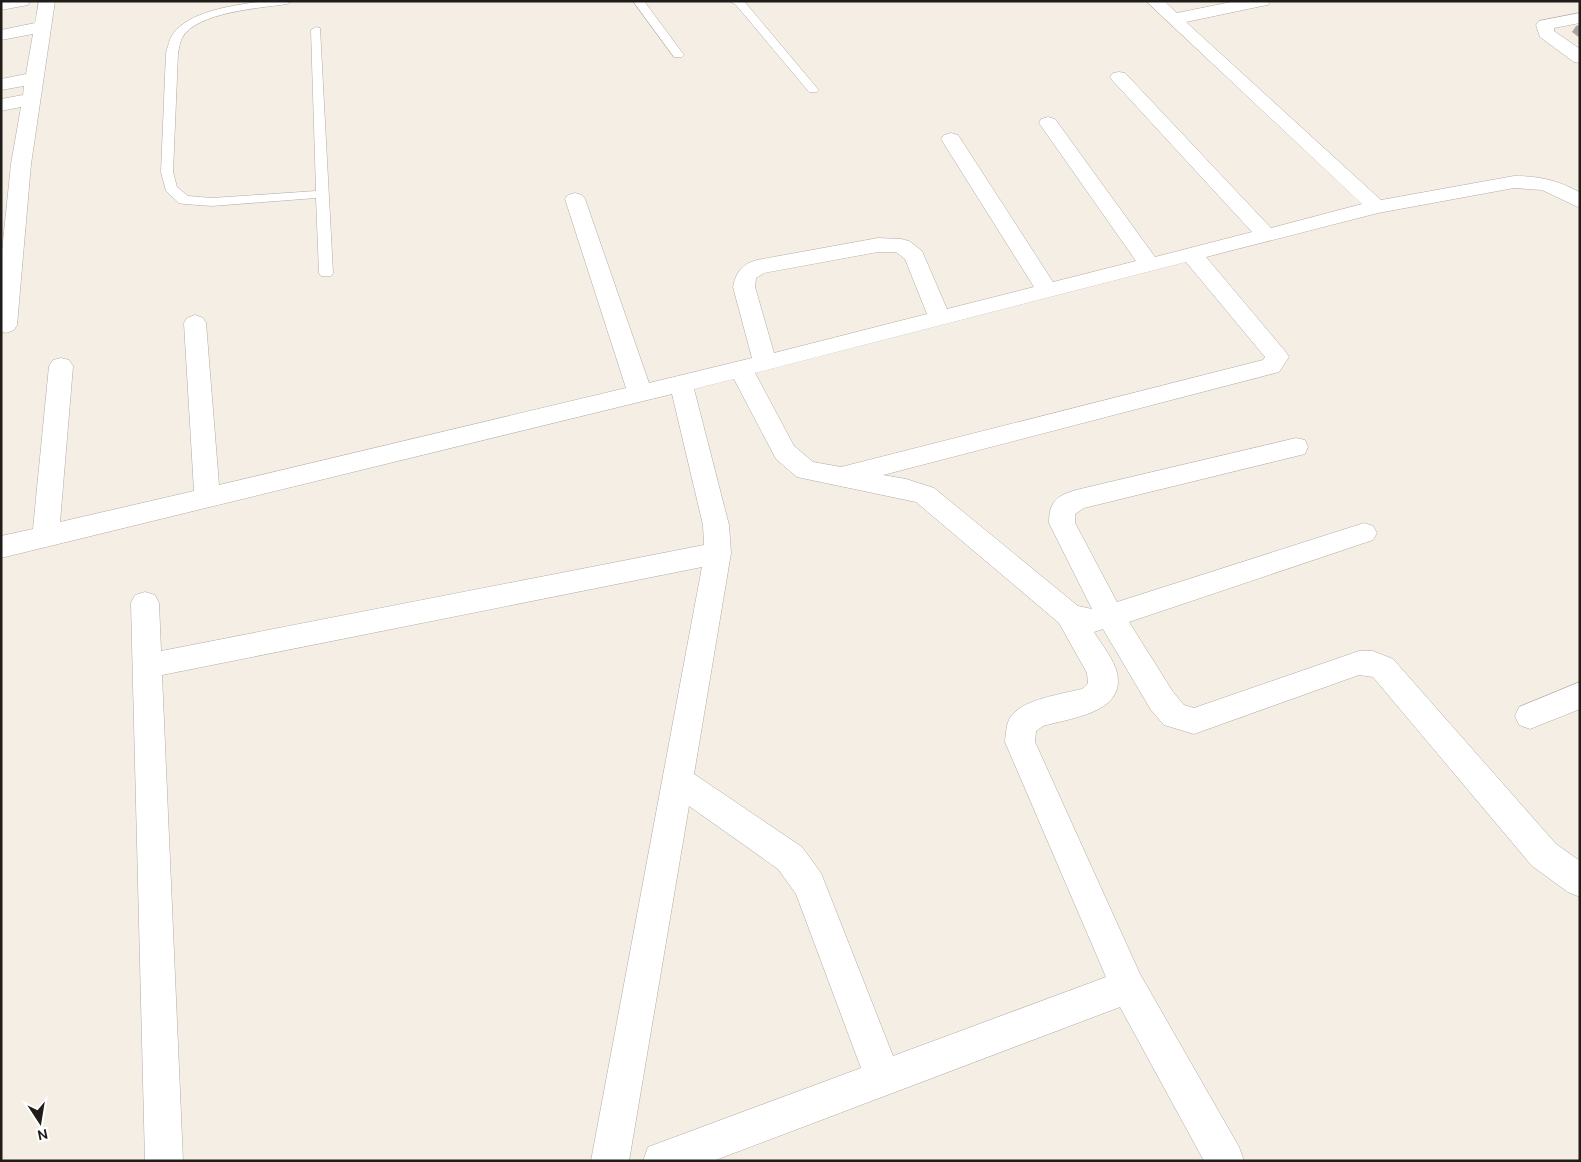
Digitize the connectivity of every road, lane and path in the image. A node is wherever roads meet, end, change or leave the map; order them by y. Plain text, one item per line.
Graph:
1 (22, 1) edge
2 (47, 1) edge
3 (287, 1) edge
4 (638, 1) edge
5 (734, 1) edge
6 (1154, 1) edge
7 (1262, 1) edge
8 (1, 5) edge
9 (1580, 18) edge
10 (1174, 19) junction
11 (43, 27) junction
12 (316, 30) dead end
13 (1, 35) edge
14 (678, 55) dead end
15 (1580, 58) edge
16 (1120, 77) dead end
17 (35, 78) junction
18 (1, 85) edge
19 (813, 90) dead end
20 (32, 99) junction
21 (1, 105) edge
22 (1048, 123) dead end
23 (950, 139) dead end
24 (21, 164) junction
25 (1, 168) edge
26 (323, 194) junction
27 (574, 199) dead end
28 (1580, 202) edge
29 (10, 206) edge
30 (1377, 207) junction
31 (1266, 235) junction
32 (1191, 254) junction
33 (1150, 265) junction
34 (326, 273) dead end
35 (1048, 291) junction
36 (940, 318) junction
37 (195, 323) dead end
38 (6, 324) dead end
39 (61, 366) dead end
40 (753, 366) junction
41 (681, 384) junction
42 (640, 393) junction
43 (1296, 447) dead end
44 (838, 477) junction
45 (207, 498) junction
46 (1364, 533) dead end
47 (46, 536) junction
48 (1, 547) edge
49 (718, 553) junction
50 (145, 603) dead end
51 (1069, 615) junction
52 (1110, 616) junction
53 (147, 666) junction
54 (1580, 695) edge
55 (1530, 716) dead end
56 (678, 780) junction
57 (1580, 881) edge
58 (1128, 986) junction
59 (883, 1078) junction
60 (164, 1161) edge
61 (610, 1161) edge
62 (662, 1161) edge
63 (1225, 1161) edge

1 - 8 street
2 - 11 street
3 - 26 lane
4 - 14 lane
5 - 19 lane
6 - 10 street
7 - 10 street
9 - 15 street
10 - 30 street
11 - 13 street
11 - 17 street
12 - 26 lane
16 - 31 street
17 - 18 street
17 - 20 street
20 - 21 street
20 - 24 street
22 - 33 street
23 - 35 street
24 - 25 street
24 - 29 street
26 - 34 lane
27 - 42 street
28 - 30 street
29 - 38 street
30 - 31 street
31 - 32 street
32 - 33 street
32 - 44 street
33 - 35 street
35 - 36 street
36 - 40 street
36 - 40 street
37 - 45 street
39 - 47 street
40 - 41 street
40 - 44 street
41 - 42 street
41 - 49 street
42 - 45 street
43 - 52 street
44 - 51 street
45 - 47 street
46 - 52 street
47 - 48 street
49 - 53 street
49 - 56 street
50 - 53 street
51 - 52 street
51 - 58 street
52 - 57 street
53 - 60 street
54 - 55 street
56 - 59 street
56 - 61 street
58 - 59 street
58 - 63 street
59 - 62 street

